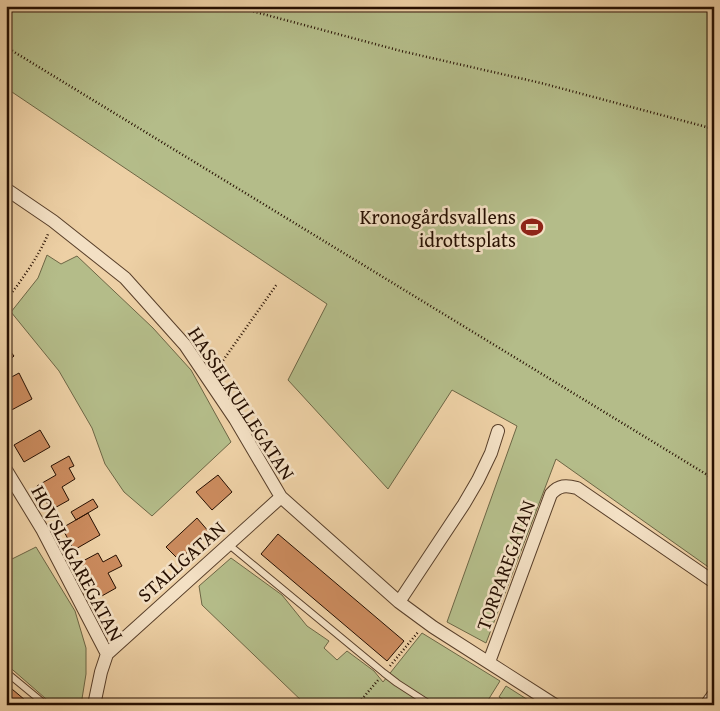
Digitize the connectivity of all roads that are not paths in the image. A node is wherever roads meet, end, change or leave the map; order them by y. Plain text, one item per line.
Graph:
1 (6, 190) edge
2 (498, 431) dead end
3 (6, 470) edge
4 (281, 497) junction
5 (228, 544) junction
6 (714, 582) edge
7 (398, 602) junction
8 (107, 654) junction
9 (489, 662) junction
10 (6, 672) edge
11 (714, 694) edge
12 (46, 705) edge
13 (94, 705) edge
14 (431, 705) edge
15 (555, 705) edge
16 (706, 705) edge

1 - 4 street, HASSELKULLEGATAN
2 - 7 street
3 - 8 street, HOVSLAGAREGATAN
4 - 5 street, STALLGATAN
4 - 7 street, HASSELKULLEGATAN
5 - 8 street, STALLGATAN
5 - 14 lane
6 - 9 street, TORPAREGATAN
7 - 9 street, HASSELKULLEGATAN
8 - 13 street, HOVSLAGAREGATAN
9 - 15 street, HASSELKULLEGATAN
10 - 12 lane
11 - 16 street

